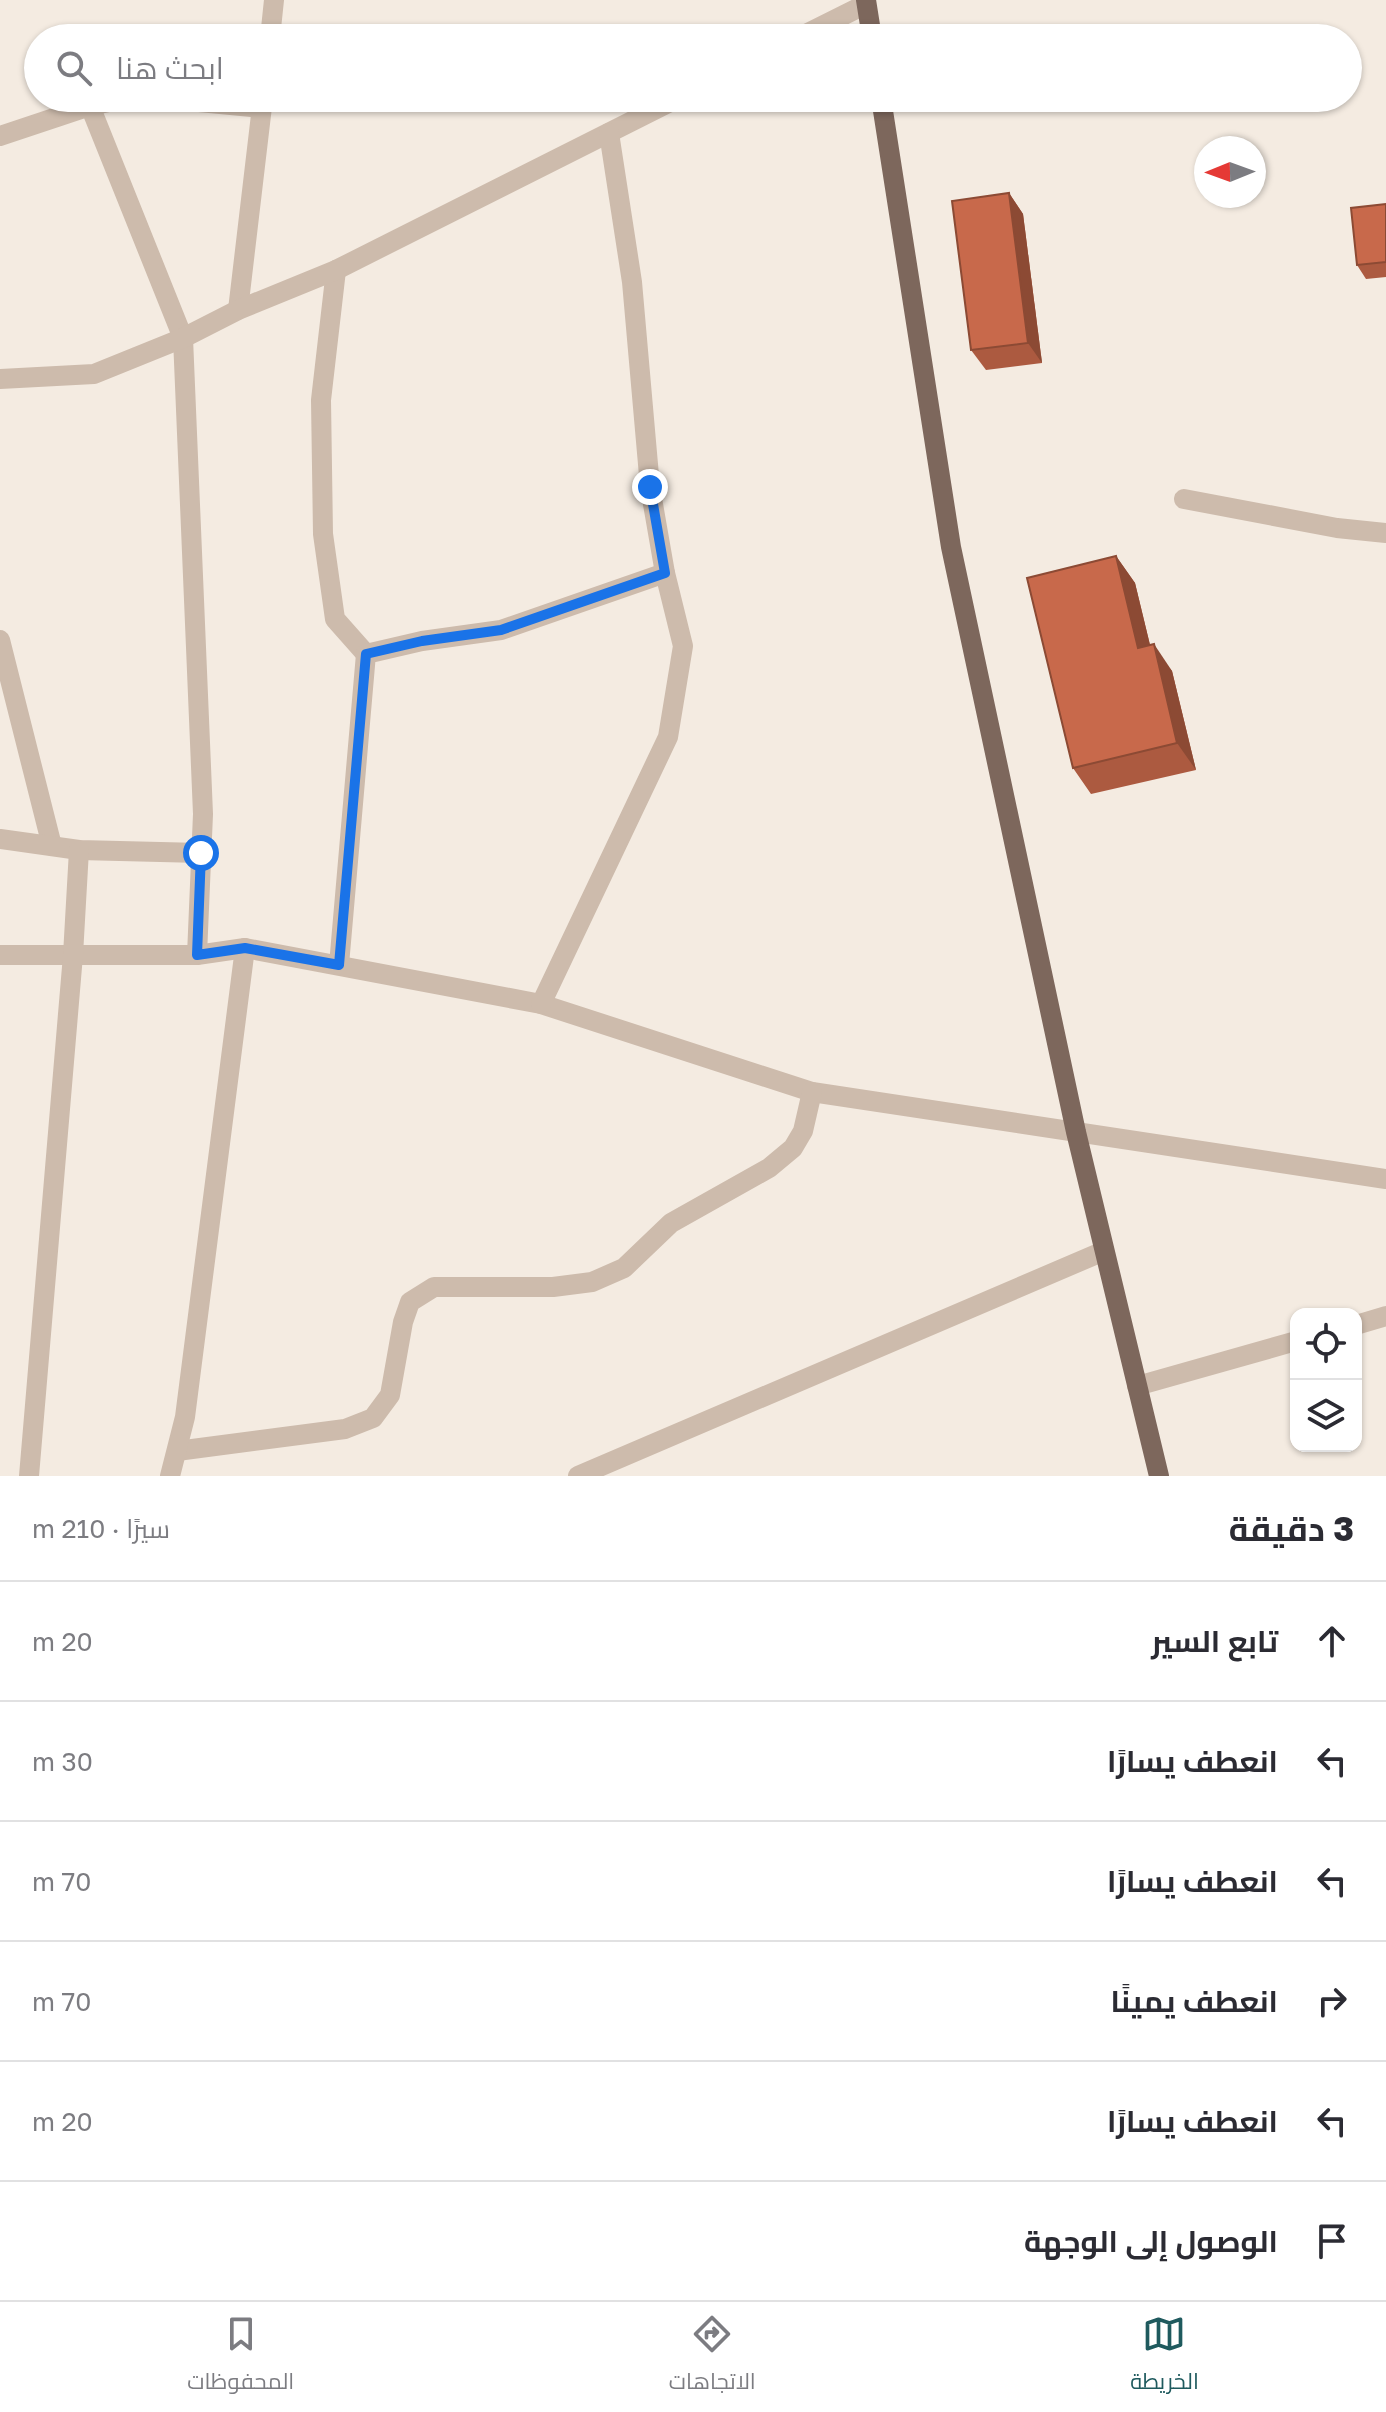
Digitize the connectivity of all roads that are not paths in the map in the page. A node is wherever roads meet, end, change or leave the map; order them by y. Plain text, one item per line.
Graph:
1 (274, 0) edge
2 (866, 2) edge
3 (271, 24) edge
4 (824, 24) edge
5 (870, 24) edge
6 (72, 112) edge
7 (92, 112) edge
8 (261, 112) edge
9 (650, 112) edge
10 (883, 112) edge
11 (609, 133) junction
12 (0, 136) edge
13 (336, 270) junction
14 (238, 310) junction
15 (183, 338) junction
16 (0, 379) edge
17 (1184, 499) dead end
18 (1386, 533) edge
19 (665, 573) junction
20 (0, 640) edge
21 (366, 654) junction
22 (4, 676) edge
23 (0, 839) edge
24 (52, 846) junction
25 (79, 850) junction
26 (201, 853) junction
27 (245, 948) junction
28 (0, 955) edge
29 (73, 955) junction
30 (197, 955) junction
31 (339, 965) junction
32 (541, 1004) junction
33 (812, 1092) junction
34 (1076, 1132) junction
35 (1386, 1179) edge
36 (1104, 1251) junction
37 (1386, 1316) edge
38 (1362, 1323) edge
39 (1290, 1343) edge
40 (1137, 1386) junction
41 (177, 1451) junction
42 (29, 1476) edge
43 (170, 1476) edge
44 (578, 1476) edge
45 (1159, 1476) edge

1 - 3 street
2 - 4 street
2 - 5 main road
6 - 12 street
7 - 15 street
8 - 14 street
9 - 11 street
10 - 34 main road
11 - 13 street
11 - 19 street
13 - 14 street
13 - 21 street
14 - 15 street
15 - 16 street
15 - 26 street
17 - 18 street
19 - 21 street
19 - 32 street
20 - 22 street
21 - 31 street
22 - 24 street
23 - 24 street
24 - 25 street
25 - 26 street
25 - 29 street
26 - 30 street
27 - 30 street
27 - 31 street
27 - 41 street
28 - 29 street
29 - 30 street
29 - 42 street
31 - 32 street
32 - 33 street
33 - 34 street
33 - 41 street
34 - 35 street
34 - 36 main road
36 - 40 main road
36 - 44 street
37 - 38 street
39 - 40 street
40 - 45 main road
41 - 43 street

